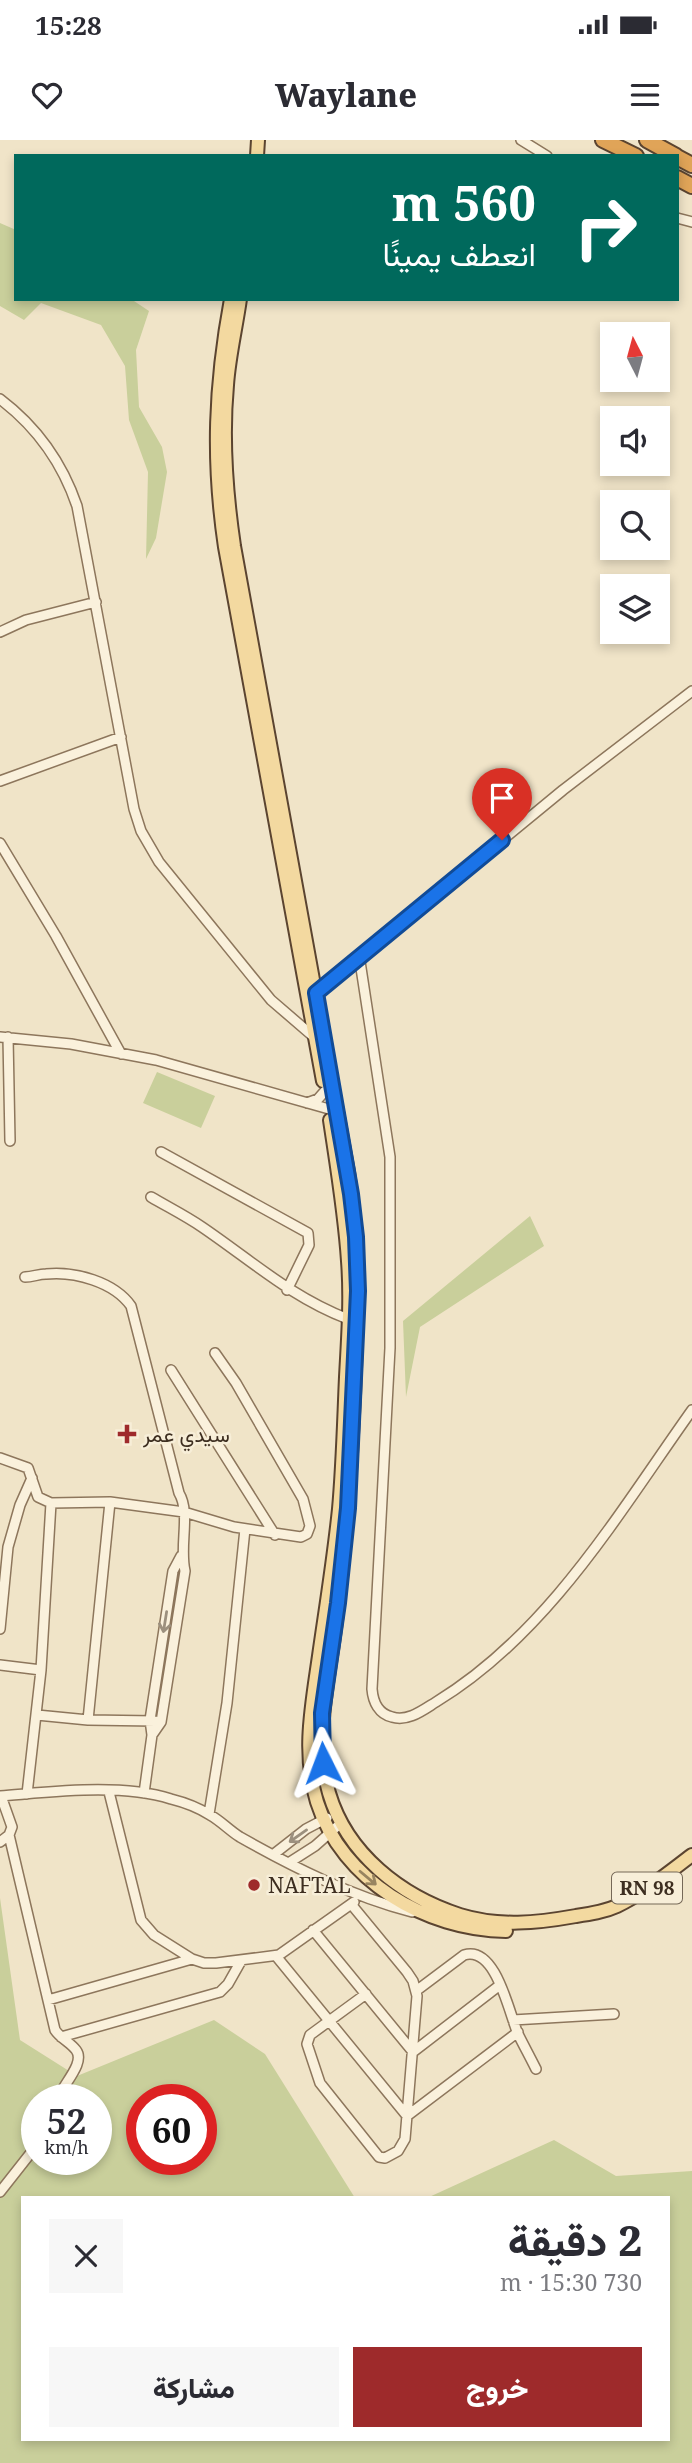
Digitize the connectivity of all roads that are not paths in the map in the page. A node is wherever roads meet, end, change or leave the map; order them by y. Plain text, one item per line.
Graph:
1 (521, 140) edge
2 (603, 140) edge
3 (647, 140) edge
4 (544, 154) edge
5 (632, 154) edge
6 (672, 154) edge
7 (231, 301) edge
8 (240, 301) edge
9 (0, 399) edge
10 (96, 602) junction
11 (0, 632) edge
12 (692, 691) edge
13 (121, 737) junction
14 (0, 781) edge
15 (0, 843) edge
16 (359, 956) junction
17 (316, 993) junction
18 (4, 1037) edge
19 (314, 1037) junction
20 (121, 1054) junction
21 (325, 1091) junction
22 (307, 1103) junction
23 (329, 1109) junction
24 (10, 1141) dead end
25 (161, 1152) dead end
26 (151, 1197) dead end
27 (25, 1277) dead end
28 (287, 1290) junction
29 (348, 1318) junction
30 (215, 1353) dead end
31 (171, 1370) dead end
32 (692, 1410) edge
33 (0, 1458) edge
34 (32, 1477) junction
35 (110, 1502) junction
36 (51, 1503) junction
37 (184, 1512) junction
38 (244, 1529) junction
39 (275, 1535) junction
40 (181, 1556) junction
41 (0, 1629) edge
42 (0, 1665) edge
43 (41, 1670) junction
44 (37, 1715) junction
45 (88, 1720) junction
46 (150, 1720) junction
47 (160, 1722) junction
48 (152, 1735) junction
49 (109, 1791) junction
50 (144, 1793) junction
51 (27, 1794) junction
52 (0, 1796) edge
53 (209, 1814) junction
54 (339, 1818) junction
55 (324, 1819) junction
56 (330, 1832) junction
57 (9, 1835) junction
58 (0, 1842) edge
59 (274, 1854) junction
60 (692, 1855) edge
61 (290, 1862) junction
62 (361, 1897) junction
63 (351, 1904) junction
64 (598, 1912) junction
65 (434, 1917) junction
66 (313, 1930) junction
67 (276, 1956) junction
68 (192, 1959) junction
69 (241, 1961) junction
70 (500, 1984) junction
71 (416, 1991) junction
72 (366, 1994) junction
73 (48, 2000) junction
74 (614, 2014) dead end
75 (513, 2020) junction
76 (329, 2022) junction
77 (518, 2032) junction
78 (61, 2037) junction
79 (412, 2052) junction
80 (536, 2069) dead end
81 (64, 2084) edge
82 (407, 2116) junction
83 (21, 2165) edge
84 (0, 2192) edge

1 - 4 street
2 - 5 highway
3 - 6 highway
7 - 19 main road, RN 98
8 - 17 main road, RN 98
9 - 10 street
10 - 11 street
10 - 13 street
12 - 16 street
13 - 14 street
13 - 19 street
15 - 20 street
16 - 17 street
16 - 32 street
17 - 54 main road, RN 98
18 - 20 street
18 - 24 street
19 - 21 main road, RN 98
20 - 22 street
21 - 22 street
21 - 23 main road, RN 98
22 - 23 street
23 - 29 main road, RN 98
25 - 28 street
26 - 28 street
27 - 37 street
28 - 29 street
29 - 55 main road, RN 98
30 - 39 street
31 - 39 street
33 - 34 street
34 - 36 street
34 - 41 street
35 - 36 street
35 - 37 street
35 - 45 street
36 - 43 street
37 - 38 street
37 - 40 street
38 - 39 street
38 - 53 street
40 -> 46 street
40 - 47 street
42 - 43 street
43 - 44 street
44 - 45 street
44 - 51 street
45 - 46 street
46 - 47 street
46 - 48 street
47 - 48 street
48 - 50 street
49 - 50 street
49 - 51 street
49 - 68 street
50 - 53 street
51 - 52 street
52 - 57 street
53 - 59 street
54 - 55 street
54 - 56 street
54 - 64 main road, RN 98
55 - 56 main road, RN 98
55 -> 59 street
56 - 61 street
56 -> 65 main road, RN 98
57 - 58 street
57 - 73 street
59 - 61 street
60 - 64 main road, RN 98
61 - 62 street
62 - 63 street
62 - 65 street
63 - 66 street
63 - 71 street
64 - 65 main road, RN 98
66 - 67 street
66 - 72 street
67 - 69 street
67 - 76 street
68 - 69 street
68 - 73 street
69 - 78 street
70 - 71 street
70 - 75 street
70 - 79 street
71 - 79 street
72 - 76 street
72 - 79 street
73 - 78 street
74 - 75 street
75 - 77 street
76 - 82 street
76 - 82 street
77 - 80 street
77 - 82 street
78 - 81 street
79 - 82 street
83 - 84 street

